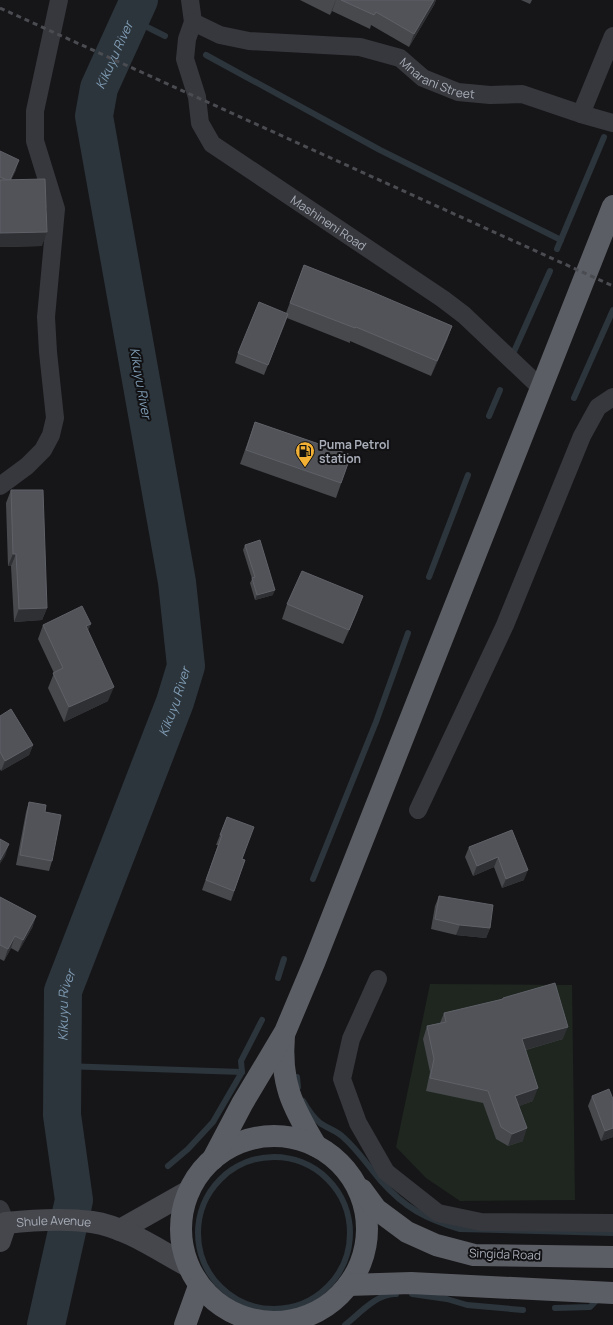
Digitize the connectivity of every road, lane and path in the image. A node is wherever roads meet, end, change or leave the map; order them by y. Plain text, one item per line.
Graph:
1 (59, 0) edge
2 (190, 0) edge
3 (193, 22) junction
4 (613, 36) edge
5 (581, 114) junction
6 (613, 123) edge
7 (613, 206) edge
8 (541, 388) junction
9 (613, 397) edge
10 (0, 486) edge
11 (418, 810) dead end
12 (378, 979) dead end
13 (285, 1032) junction
14 (316, 1146) junction
15 (213, 1159) junction
16 (352, 1178) junction
17 (189, 1191) junction
18 (613, 1223) edge
19 (1, 1224) edge
20 (120, 1230) junction
21 (613, 1257) edge
22 (188, 1266) junction
23 (348, 1285) junction
24 (199, 1286) junction
25 (613, 1293) edge
26 (296, 1322) edge
27 (255, 1323) edge
28 (185, 1325) edge

1 - 10 street
2 - 3 street
3 - 5 street, Mnarani Street
3 - 8 street, Mashineni Road
4 - 5 street
5 - 6 street, Mnarani Street
7 - 8 highway
8 - 13 highway
9 - 11 street
12 - 18 street
13 - 14 highway
13 - 15 highway
14 - 15 highway
14 - 16 highway
15 - 17 highway
16 - 21 highway, Singida Road
16 - 23 highway
17 - 20 main road
17 - 22 highway
19 - 20 main road, Shule Avenue
20 - 22 main road, Shule Avenue
22 - 24 highway
23 - 25 highway
23 - 26 highway
24 - 27 highway
24 - 28 highway
26 - 27 highway

